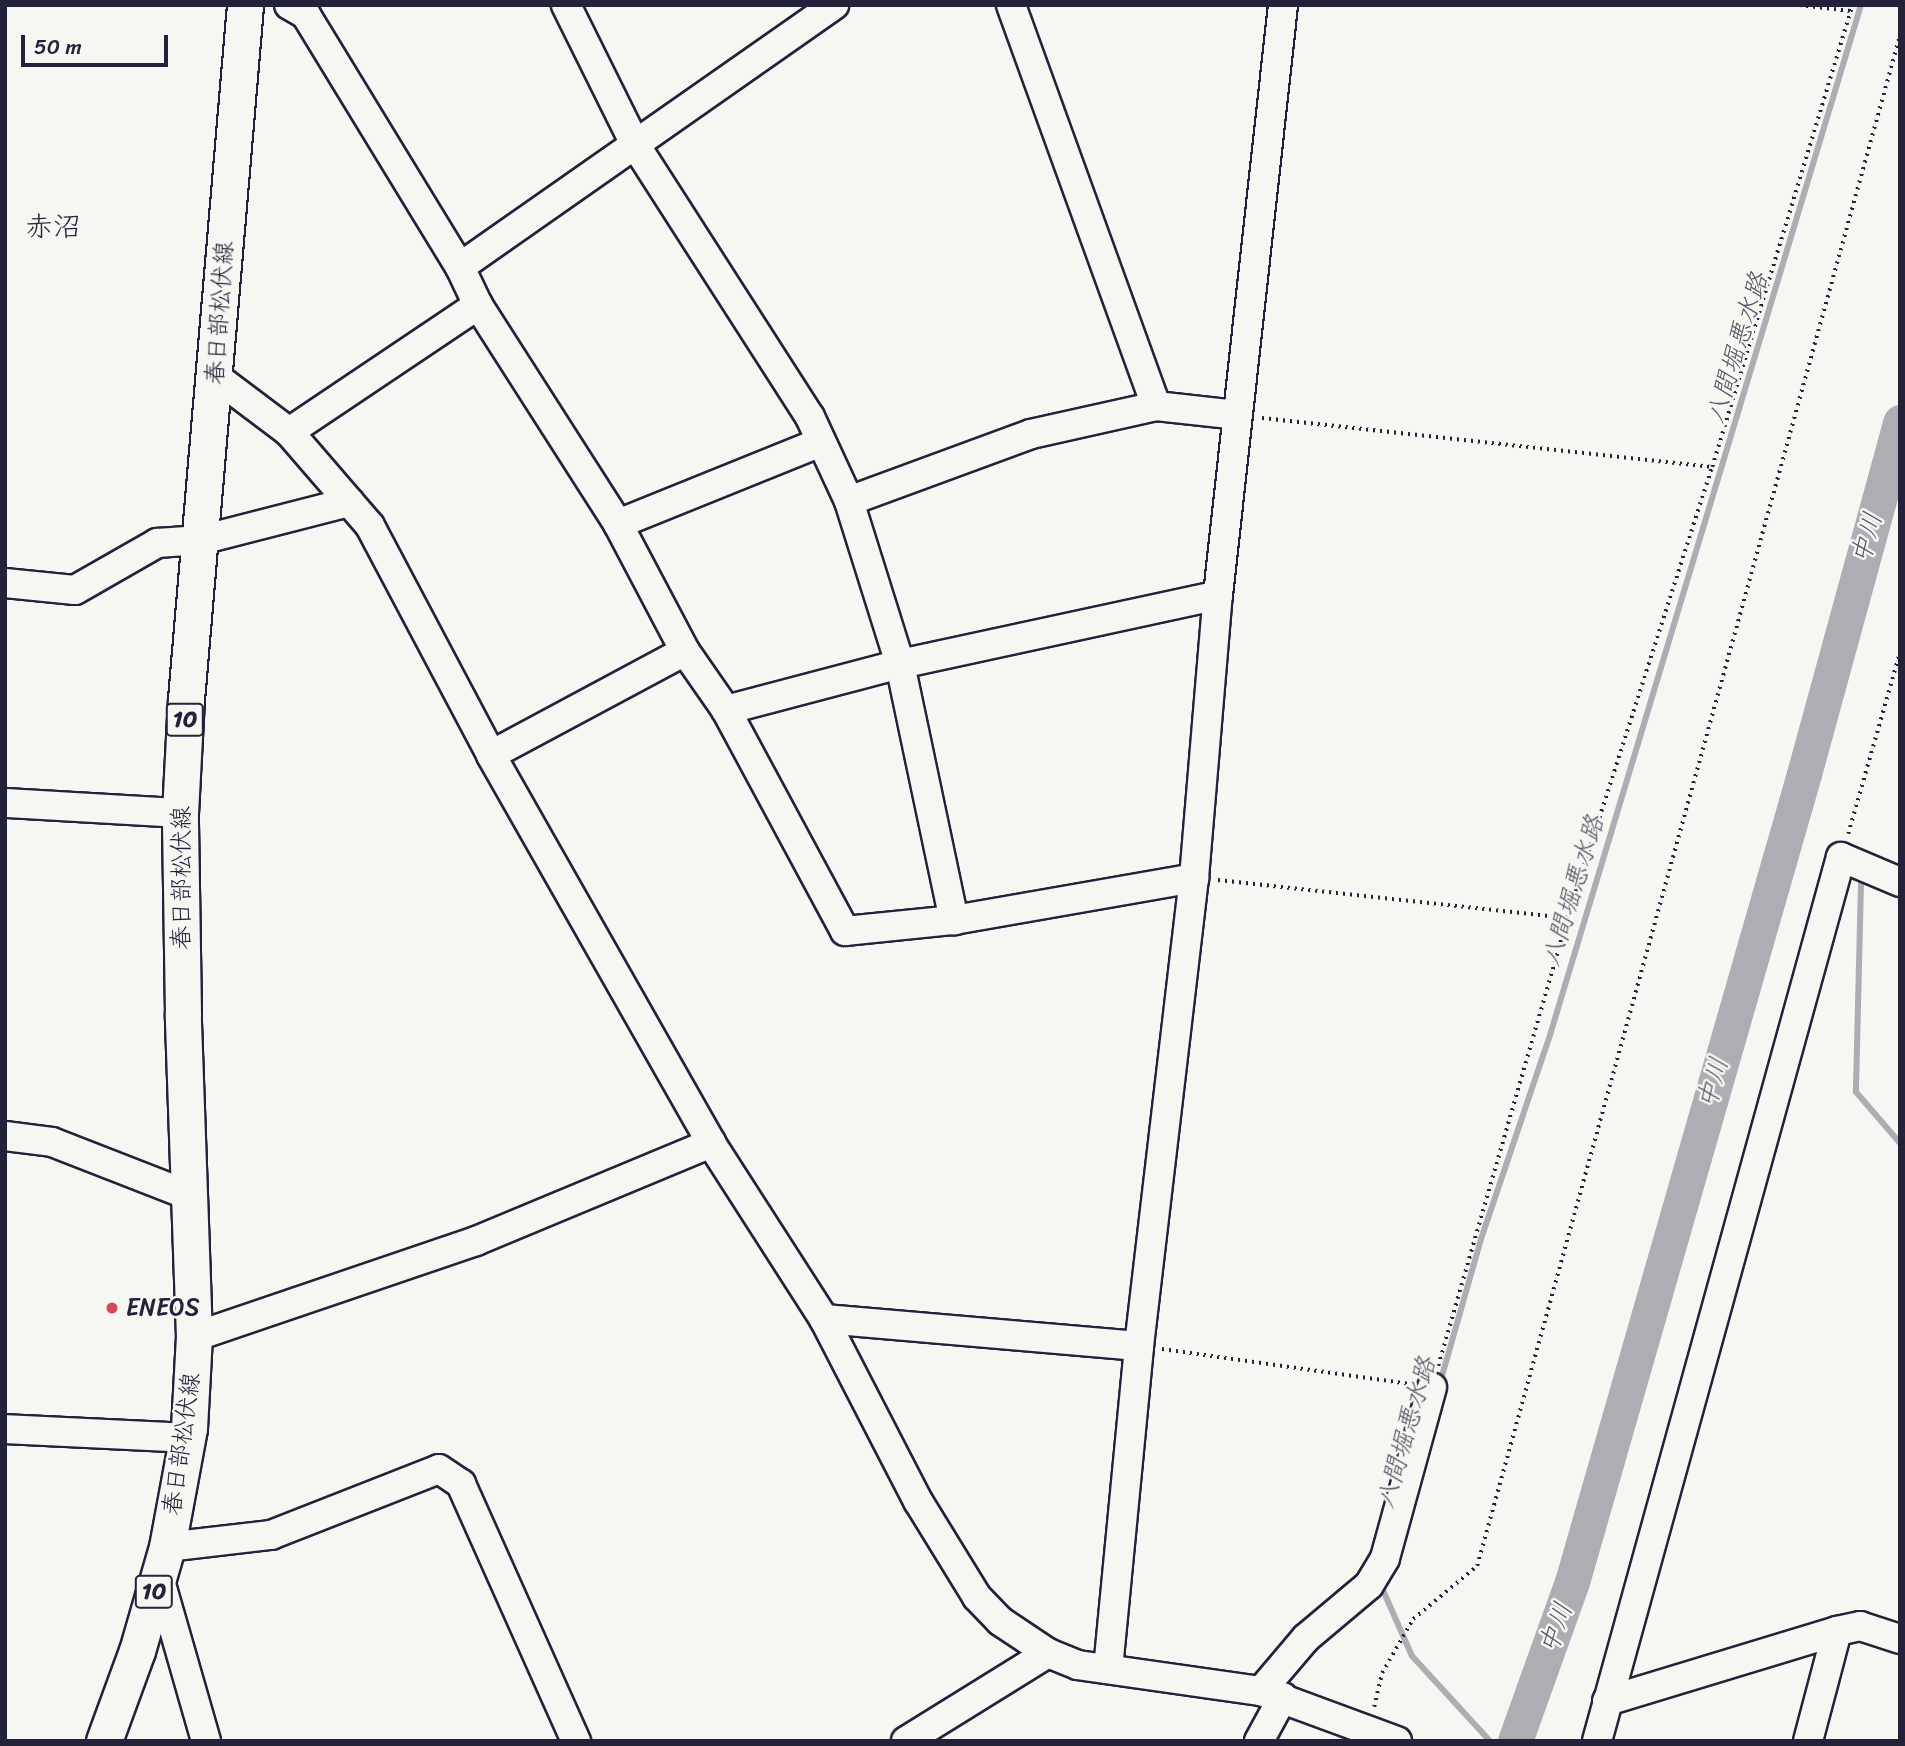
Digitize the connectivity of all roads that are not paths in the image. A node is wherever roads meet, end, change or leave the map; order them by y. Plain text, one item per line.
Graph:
1 (245, 5) edge
2 (289, 5) edge
3 (566, 5) edge
4 (834, 5) edge
5 (1011, 5) edge
6 (1283, 5) edge
7 (636, 146) junction
8 (460, 267) junction
9 (478, 305) junction
10 (216, 377) junction
11 (1156, 406) junction
12 (1237, 415) junction
13 (289, 432) junction
14 (821, 442) junction
15 (849, 501) junction
16 (349, 502) junction
17 (618, 524) junction
18 (201, 540) junction
19 (5, 583) edge
20 (1218, 595) junction
21 (685, 651) junction
22 (901, 664) junction
23 (726, 710) junction
24 (491, 755) junction
25 (5, 803) edge
26 (180, 813) junction
27 (1194, 878) junction
28 (1900, 882) edge
29 (954, 920) junction
30 (5, 1136) edge
31 (711, 1143) junction
32 (188, 1195) junction
33 (824, 1319) junction
34 (194, 1337) junction
35 (1139, 1346) junction
36 (1432, 1387) road end
37 (5, 1429) edge
38 (187, 1438) junction
39 (163, 1562) junction
40 (1837, 1631) junction
41 (1900, 1639) edge
42 (1048, 1653) junction
43 (1108, 1669) junction
44 (1272, 1694) junction
45 (1608, 1701) junction
46 (104, 1741) edge
47 (206, 1741) edge
48 (576, 1741) edge
49 (906, 1741) edge
50 (1259, 1741) edge
51 (1397, 1741) edge
52 (1597, 1741) edge
53 (1808, 1741) edge

1 - 10 main road, 春日部松伏線 / 10
2 - 8 street
3 - 7 street
4 - 7 street
5 - 11 street
6 - 12 street
7 - 8 street
7 - 14 street
8 - 9 street
9 - 13 street
9 - 17 street
10 - 13 street
10 - 18 main road, 春日部松伏線 / 10
11 - 12 street
11 - 15 street
12 - 20 street
13 - 16 street
14 - 15 street
14 - 17 street
15 - 22 street
16 - 18 street
16 - 24 street
17 - 21 street
18 - 19 street
18 - 26 main road, 春日部松伏線 / 10
20 - 22 street
20 - 27 street
21 - 23 street
21 - 24 street
22 - 23 street
22 - 29 street
23 - 29 street
24 - 31 street
25 - 26 street
26 - 32 main road, 春日部松伏線 / 10
27 - 29 street
27 - 35 street
28 - 45 street
30 - 32 street
31 - 33 street
31 - 34 street
32 - 34 main road, 春日部松伏線 / 10
33 - 35 street
33 - 42 street
34 - 38 main road, 春日部松伏線 / 10
35 - 43 street
36 - 44 street
37 - 38 street
38 - 39 main road, 春日部松伏線 / 10
39 - 46 main road, 春日部松伏線 / 10
39 - 47 street
39 - 48 street
40 - 41 street
40 - 45 street
40 - 53 street
42 - 43 street
42 - 49 street
43 - 44 street
44 - 50 street
44 - 51 street
45 - 52 street

